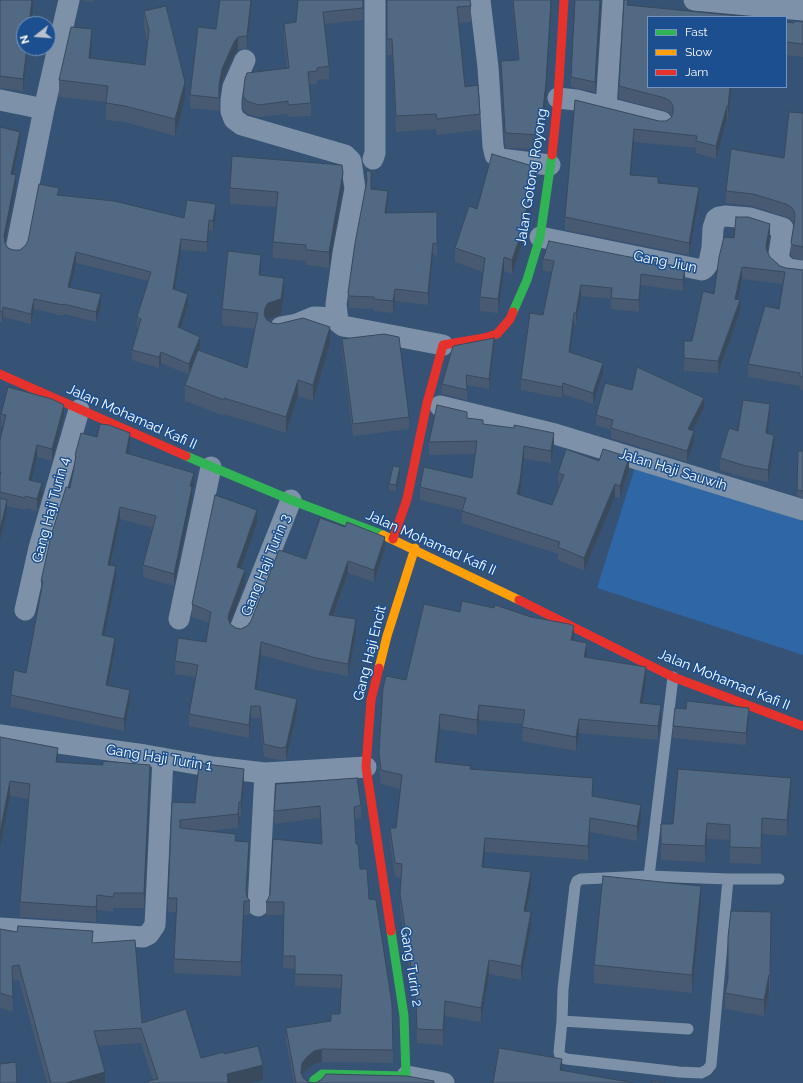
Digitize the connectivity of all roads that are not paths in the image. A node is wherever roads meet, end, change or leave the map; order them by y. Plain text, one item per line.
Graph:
1 (69, 0) edge
2 (375, 0) edge
3 (480, 0) edge
4 (564, 0) edge
5 (613, 0) edge
6 (702, 0) edge
7 (803, 10) edge
8 (245, 60) dead end
9 (558, 98) junction
10 (0, 100) edge
11 (606, 108) junction
12 (44, 109) junction
13 (662, 122) edge
14 (373, 159) dead end
15 (550, 165) junction
16 (540, 237) junction
17 (16, 249) edge
18 (803, 271) edge
19 (337, 318) junction
20 (276, 328) edge
21 (443, 345) junction
22 (0, 374) edge
23 (427, 403) junction
24 (79, 410) junction
25 (211, 467) junction
26 (291, 500) junction
27 (803, 510) edge
28 (394, 539) junction
29 (415, 548) junction
30 (25, 610) dead end
31 (179, 619) dead end
32 (240, 630) edge
33 (673, 677) junction
34 (803, 726) edge
35 (0, 736) edge
36 (163, 758) junction
37 (366, 767) junction
38 (265, 773) junction
39 (649, 876) junction
40 (779, 878) dead end
41 (728, 879) junction
42 (258, 906) dead end
43 (0, 928) edge
44 (562, 1021) junction
45 (688, 1029) dead end
46 (406, 1076) junction
47 (313, 1083) edge
48 (444, 1083) edge

1 - 12 street
2 - 14 street
3 - 15 street
4 - 9 street, Jalan Gotong Royong
5 - 11 street
6 - 7 street
8 - 19 street
9 - 11 street
9 - 15 street, Jalan Gotong Royong
10 - 12 street
11 - 13 street
12 - 17 street
15 - 16 street, Jalan Gotong Royong
16 - 18 street, Gang Jiun
16 - 21 street, Jalan Gotong Royong
19 - 20 street
19 - 21 street
21 - 23 street
22 - 24 street, Jalan Mohamad Kafi II
23 - 27 street, Jalan Haji Sauwih
23 - 28 street
24 - 25 street, Jalan Mohamad Kafi II
24 - 30 street, Gang Haji Turin 4
25 - 26 street, Jalan Mohamad Kafi II
25 - 31 street
26 - 28 street, Jalan Mohamad Kafi II
26 - 32 street, Gang Haji Turin 3
28 - 29 street, Jalan Mohamad Kafi II
29 - 33 street, Jalan Mohamad Kafi II
29 - 37 street, Gang Haji Encit
33 - 34 street, Jalan Mohamad Kafi II
33 - 39 lane
35 - 36 street, Gang Haji Turin 1
36 - 38 street, Gang Haji Turin 1
36 - 43 street
37 - 38 street, Gang Haji Turin 1
37 - 46 street, Gang Turin 2
38 - 42 street
39 - 41 lane
39 - 44 lane
40 - 41 lane
41 - 44 lane
44 - 45 lane
46 - 47 street
46 - 48 street

